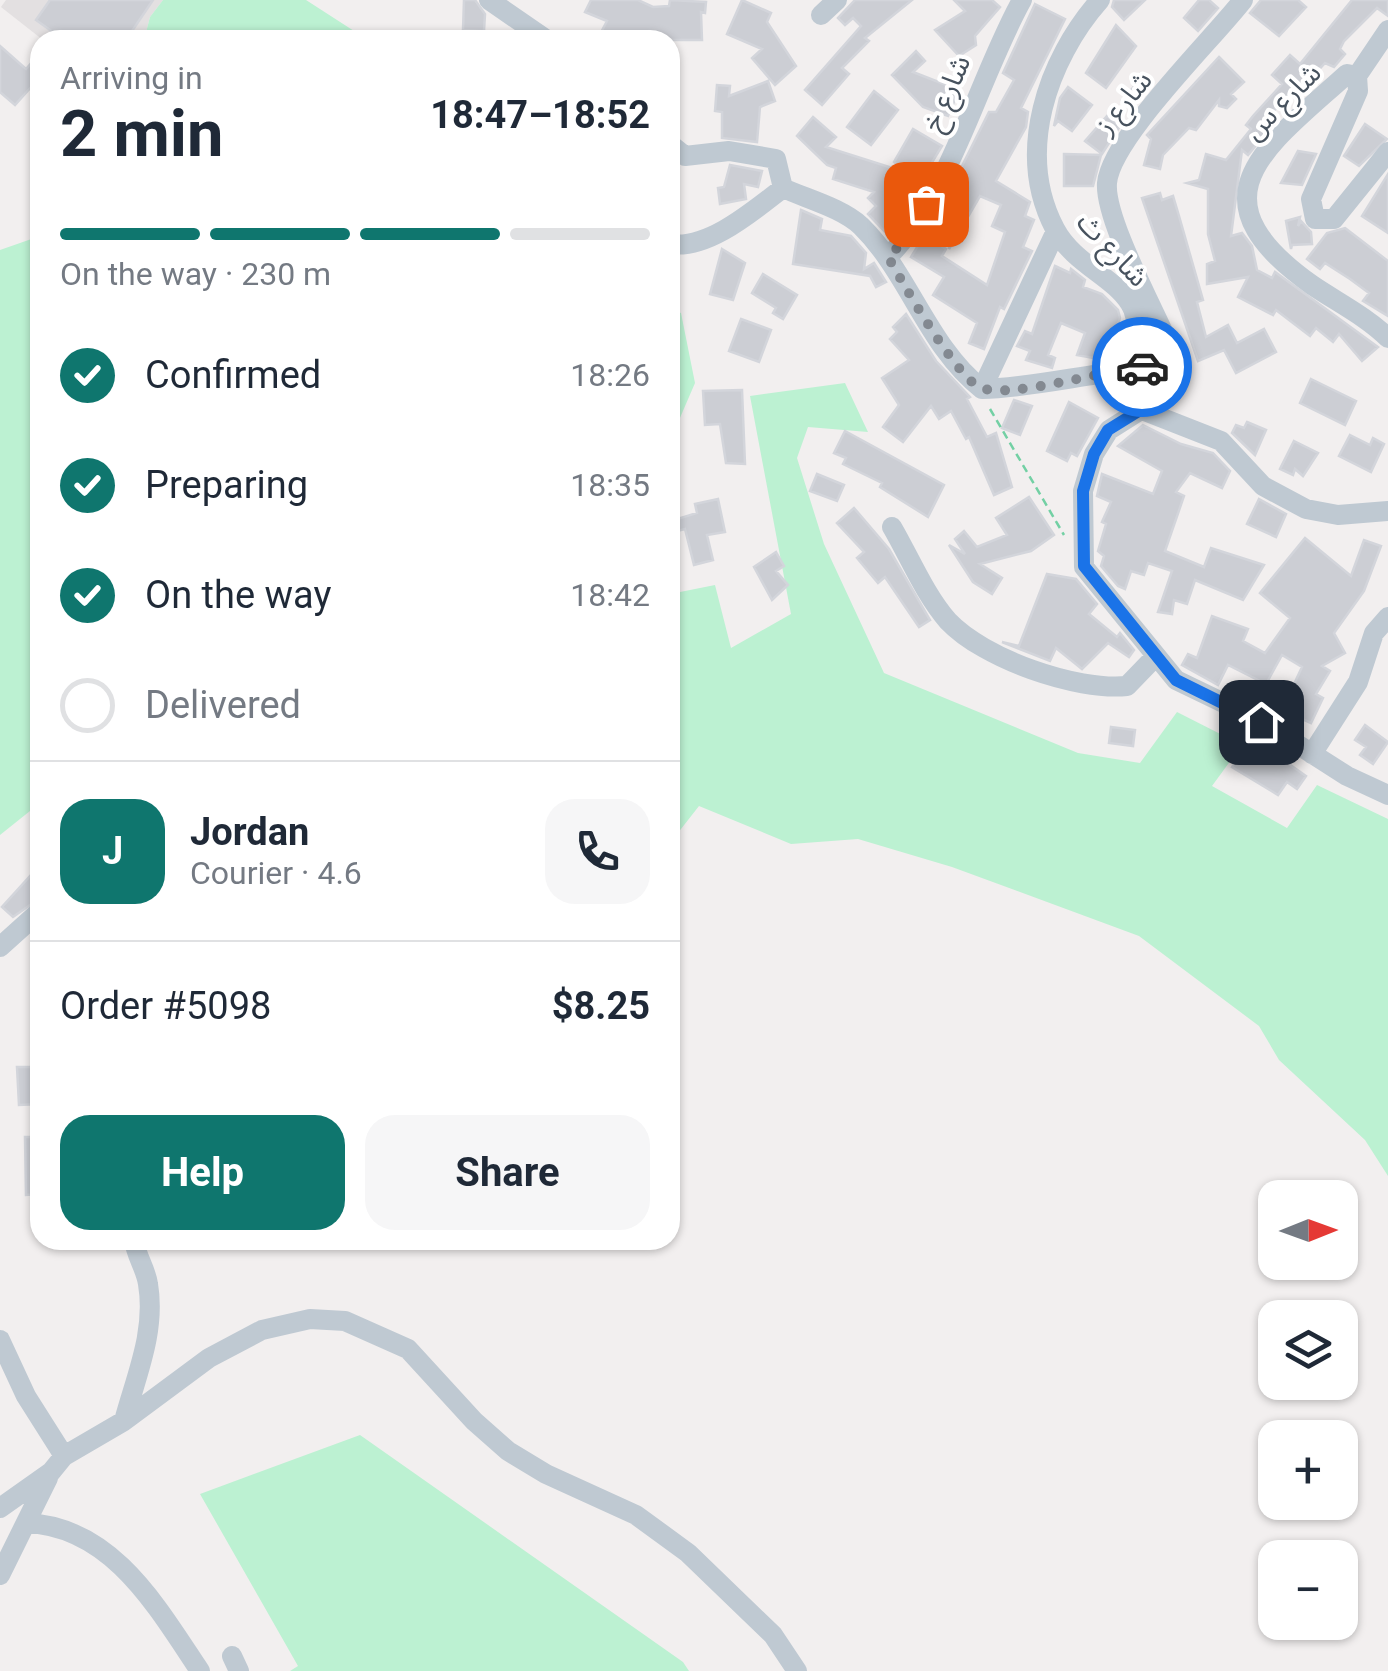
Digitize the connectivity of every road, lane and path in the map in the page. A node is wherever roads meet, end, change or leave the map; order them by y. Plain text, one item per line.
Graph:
1 (489, 0) edge
2 (1022, 0) edge
3 (1100, 0) edge
4 (1243, 0) edge
5 (533, 30) edge
6 (1388, 30) edge
7 (1352, 75) junction
8 (680, 152) edge
9 (1388, 152) edge
10 (783, 188) junction
11 (1056, 231) junction
12 (680, 246) edge
13 (888, 257) junction
14 (1388, 338) edge
15 (1179, 368) junction
16 (1120, 369) junction
17 (982, 388) junction
18 (1142, 410) junction
19 (1388, 511) edge
20 (892, 527) dead end
21 (1066, 537) dead end
22 (1388, 617) edge
23 (1154, 656) junction
24 (1312, 754) junction
25 (1388, 795) edge
26 (30, 920) edge
27 (0, 947) edge
28 (138, 1250) edge
29 (0, 1340) edge
30 (124, 1422) junction
31 (57, 1464) junction
32 (0, 1508) edge
33 (26, 1523) junction
34 (0, 1575) edge
35 (200, 1671) edge
36 (797, 1671) edge

1 - 5 street
2 - 13 street, شارع خ
3 - 11 street, شارع ث
4 - 15 street, شارع ﺯ
6 - 7 street
7 - 9 street
7 - 14 street, شارع ﺱ
8 - 10 street
10 - 12 street
10 - 13 street
11 - 16 street, شارع ث
11 - 17 street
13 - 17 street
15 - 16 street
15 - 18 street
16 - 17 street
17 - 21 path
18 - 19 street
18 - 23 street
20 - 23 street
22 - 24 street
23 - 24 street
24 - 25 street
26 - 27 street
28 - 30 street
29 - 31 street
30 - 31 street
30 - 36 street
31 - 32 street
31 - 33 street
33 - 34 street
33 - 35 street

